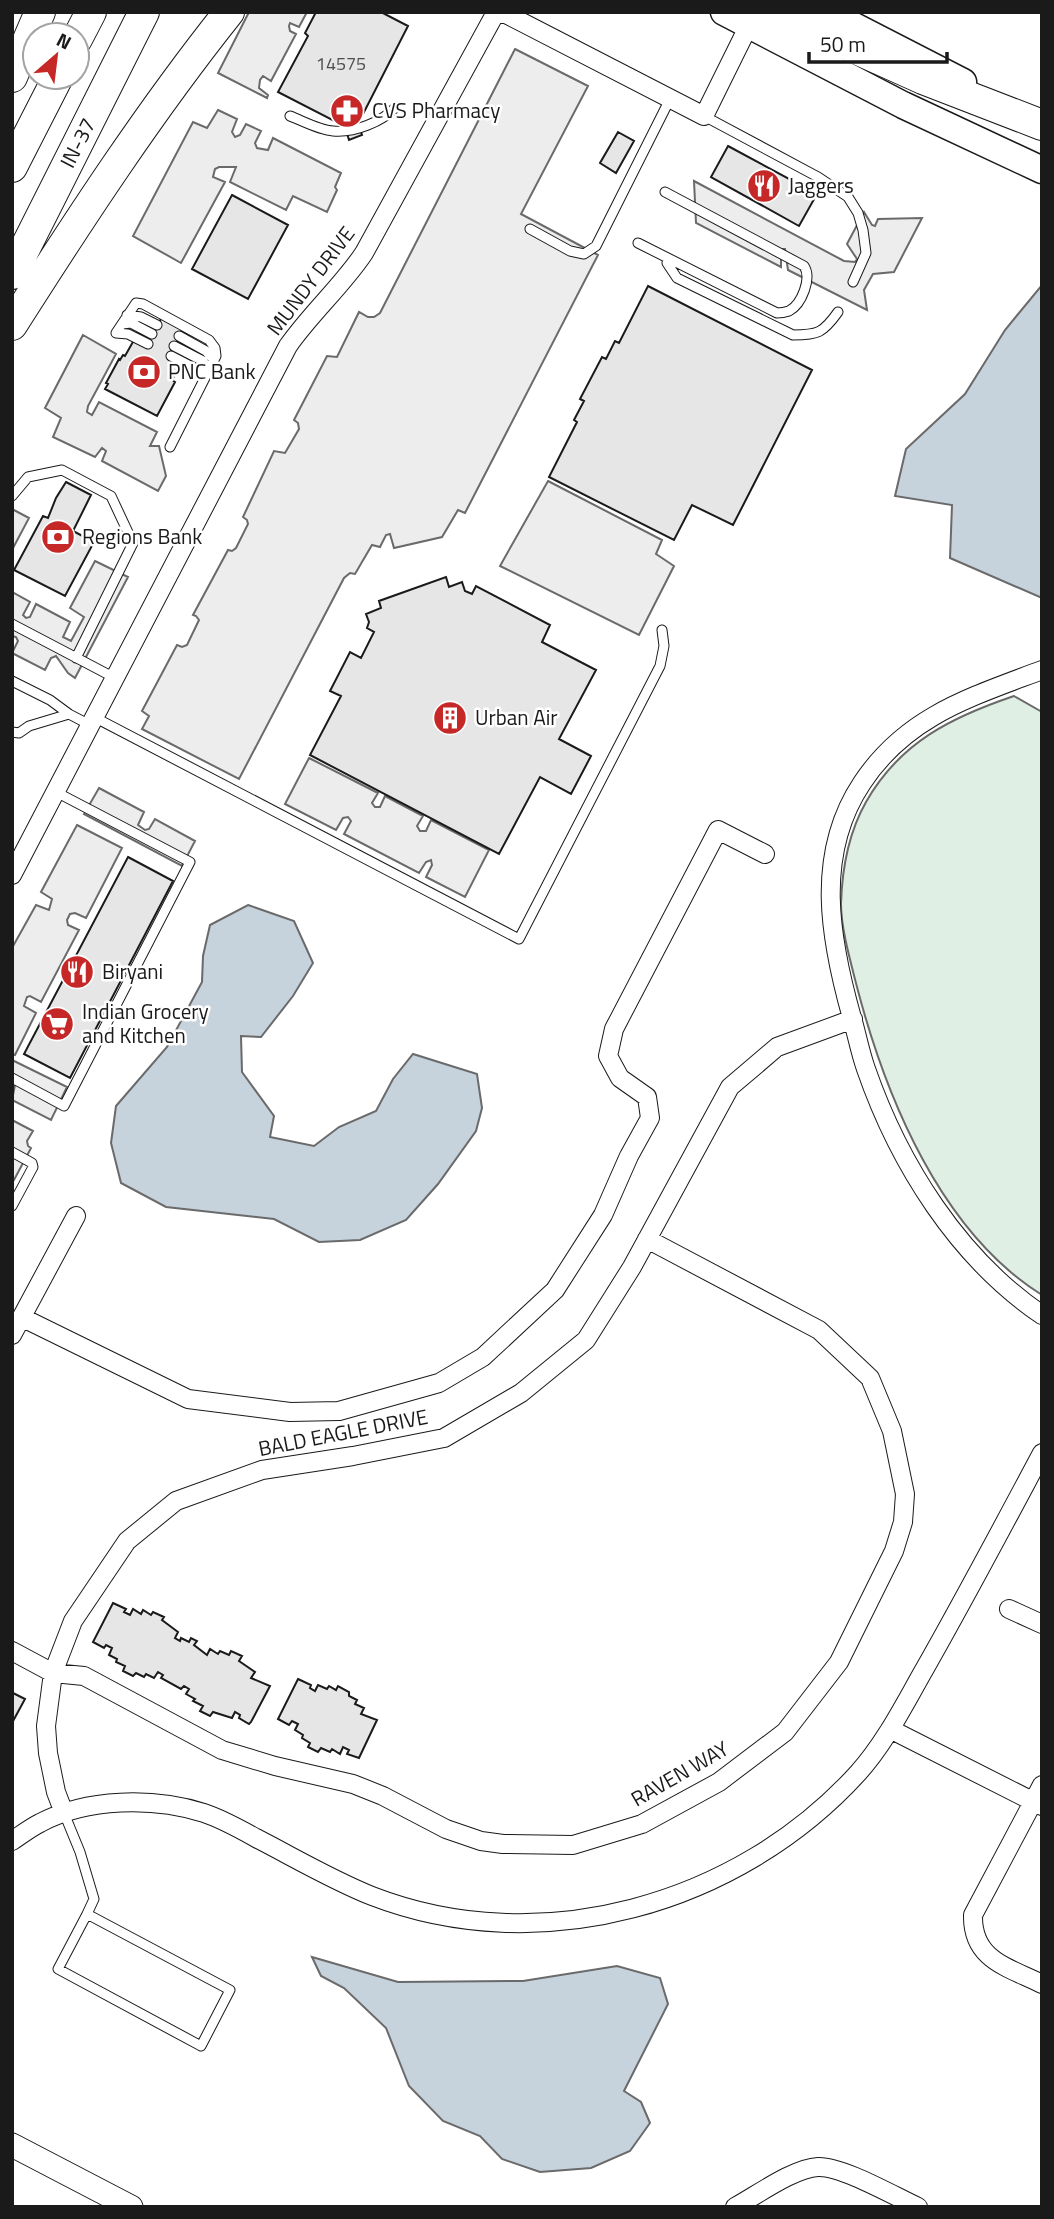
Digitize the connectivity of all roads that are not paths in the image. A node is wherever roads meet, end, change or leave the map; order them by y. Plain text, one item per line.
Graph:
1 (40, 12) edge
2 (144, 12) edge
3 (218, 12) edge
4 (229, 12) edge
5 (827, 12) edge
6 (736, 19) edge
7 (191, 60) junction
8 (12, 76) edge
9 (51, 91) edge
10 (670, 99) junction
11 (396, 107) dead end
12 (290, 116) dead end
13 (704, 116) junction
14 (1042, 124) edge
15 (12, 167) edge
16 (1042, 170) edge
17 (665, 192) dead end
18 (530, 229) dead end
19 (638, 243) dead end
20 (668, 259) junction
21 (12, 274) edge
22 (853, 282) dead end
23 (838, 312) dead end
24 (124, 319) junction
25 (12, 325) edge
26 (154, 329) dead end
27 (148, 344) dead end
28 (214, 360) junction
29 (207, 375) junction
30 (170, 447) dead end
31 (12, 496) edge
32 (12, 624) edge
33 (662, 630) dead end
34 (76, 658) junction
35 (1042, 670) edge
36 (114, 678) junction
37 (12, 681) edge
38 (69, 714) junction
39 (92, 721) junction
40 (12, 732) edge
41 (56, 792) junction
42 (765, 854) dead end
43 (14, 867) edge
44 (853, 1019) junction
45 (12, 1078) edge
46 (12, 1152) edge
47 (12, 1206) edge
48 (76, 1216) dead end
49 (647, 1238) junction
50 (1042, 1315) edge
51 (23, 1318) junction
52 (12, 1335) edge
53 (1042, 1453) edge
54 (1009, 1609) dead end
55 (1042, 1625) edge
56 (12, 1651) edge
57 (53, 1672) junction
58 (890, 1729) junction
59 (1042, 1785) edge
60 (1037, 1804) edge
61 (64, 1813) junction
62 (12, 1841) edge
63 (87, 1914) junction
64 (1042, 1984) edge
65 (15, 2144) edge
66 (131, 2207) edge
67 (735, 2207) edge
68 (918, 2207) edge

1 - 8 highway
2 - 21 highway, IN-37
3 - 7 highway
4 - 7 highway
5 - 14 main road
6 - 13 street
6 - 14 highway
6 - 16 main road
7 - 25 highway
9 - 15 highway
10 - 13 street, MUNDY DRIVE
10 - 18 lane
10 - 36 street, MUNDY DRIVE
11 - 12 lane
13 - 22 lane
17 - 20 lane
19 - 20 lane
20 - 23 lane
24 - 26 lane
24 - 27 lane
24 - 28 lane
28 - 29 lane
28 - 29 lane
29 - 30 lane
31 - 34 lane
32 - 34 lane
33 - 39 lane
34 - 36 lane
35 - 44 street
36 - 39 street, MUNDY DRIVE
37 - 38 lane
38 - 39 lane
38 - 40 lane
39 - 41 street, MUNDY DRIVE
41 - 43 street, MUNDY DRIVE
41 - 45 lane
42 - 51 street
44 - 49 street, BALD EAGLE DRIVE
44 - 50 street
46 - 47 lane
48 - 51 street
49 - 57 street, BALD EAGLE DRIVE
49 - 57 street, RAVEN WAY
51 - 52 street
53 - 58 street
54 - 55 street
56 - 57 street, RAVEN WAY
57 - 61 street, BALD EAGLE DRIVE
58 - 60 street
58 - 61 street
59 - 60 street
60 - 64 street
61 - 62 street
61 - 63 lane
63 - 63 lane
65 - 66 street
67 - 68 street

